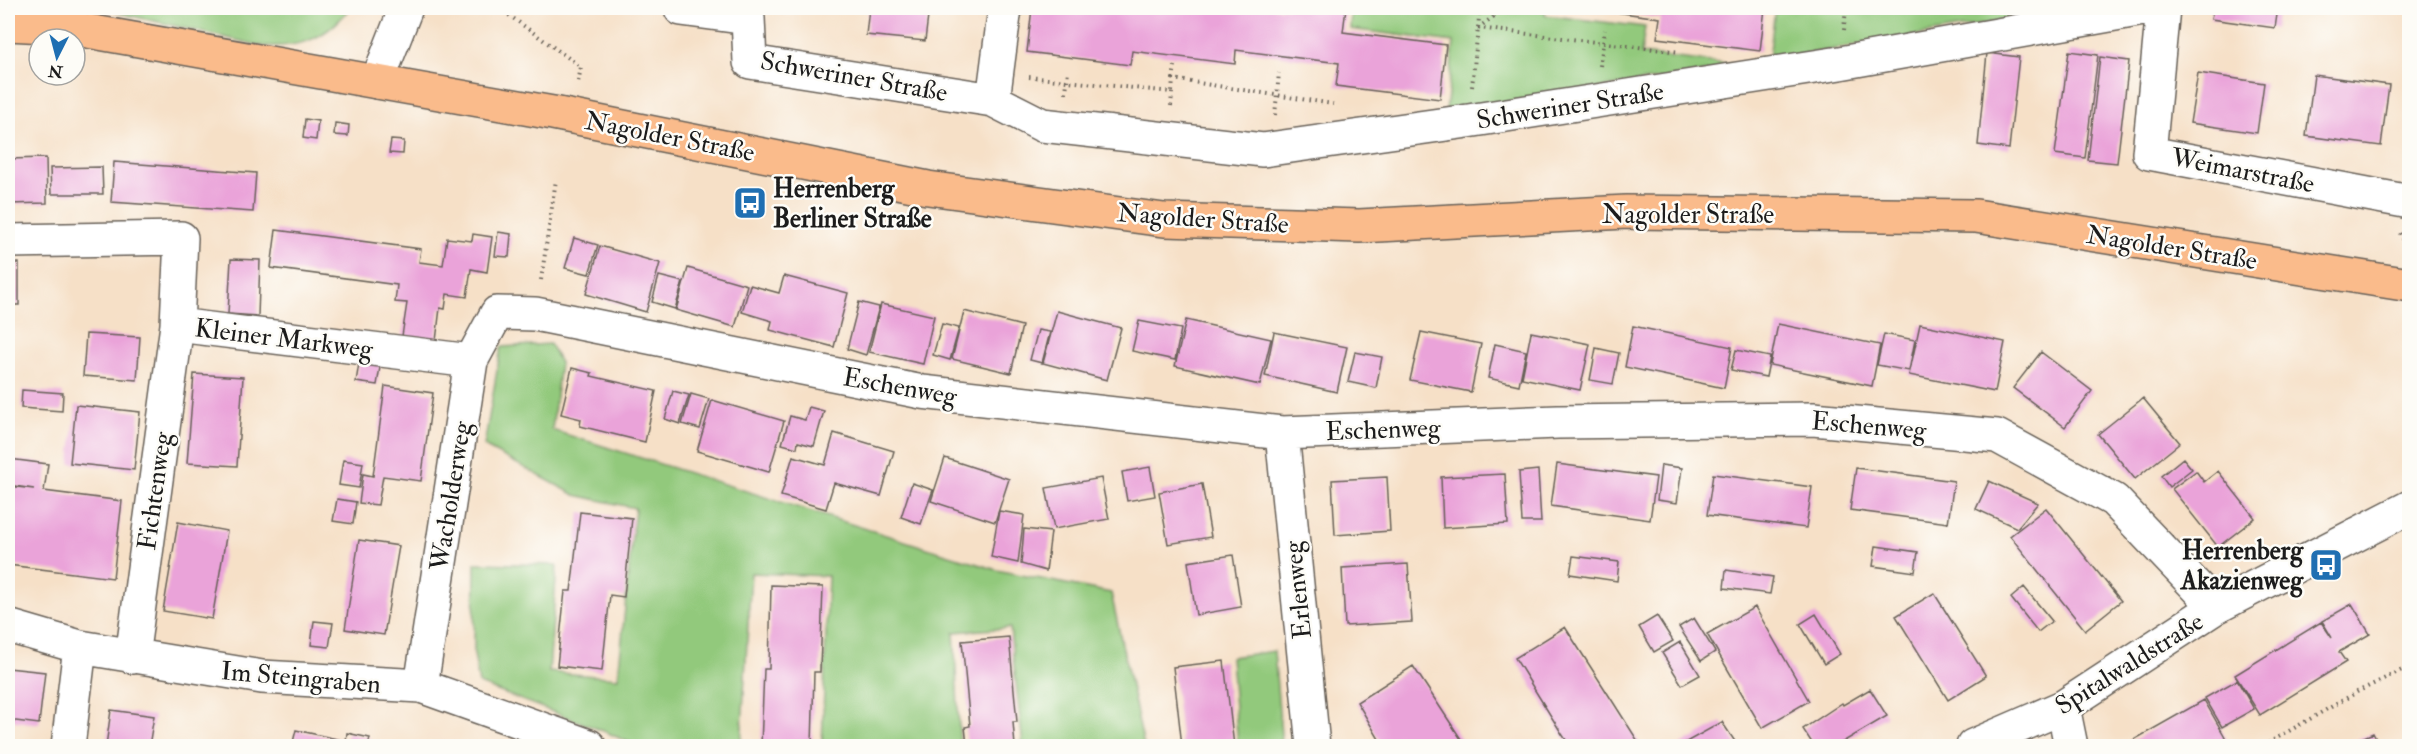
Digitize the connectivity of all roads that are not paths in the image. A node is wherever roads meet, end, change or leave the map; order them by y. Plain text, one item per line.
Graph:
1 (406, 8) edge
2 (1005, 8) edge
3 (2150, 8) edge
4 (2163, 8) edge
5 (681, 9) dead end
6 (8, 24) edge
7 (377, 82) junction
8 (993, 100) junction
9 (2409, 202) edge
10 (8, 241) edge
11 (2409, 285) edge
12 (497, 313) joint
13 (177, 325) junction
14 (471, 361) junction
15 (1282, 434) junction
16 (2409, 507) edge
17 (2216, 607) junction
18 (8, 626) edge
19 (80, 647) junction
20 (132, 657) junction
21 (421, 686) junction
22 (2063, 707) junction
23 (68, 747) edge
24 (589, 747) edge
25 (1313, 747) edge
26 (1973, 747) edge
27 (2071, 747) edge

1 - 7 street
2 - 8 street
3 - 8 street, Schweriner Straße
4 - 9 street, Weimarstraße
5 - 8 street, Schweriner Straße
6 - 7 main road, Nagolder Straße
7 - 11 main road, Nagolder Straße
10 - 13 street, Kleiner Markweg
12 - 14 street, Wacholderweg
12 - 15 street, Eschenweg
13 - 14 street, Kleiner Markweg
13 - 20 street, Fichtenweg
14 - 21 street, Wacholderweg
15 - 17 street, Eschenweg
15 - 25 street, Erlenweg
16 - 17 street, Spitalwaldstraße
17 - 22 street, Spitalwaldstraße
18 - 19 street, Im Steingraben
19 - 20 street, Im Steingraben
19 - 23 street
20 - 21 street, Im Steingraben
21 - 24 street, Im Steingraben
22 - 26 street, Spitalwaldstraße
22 - 27 street

